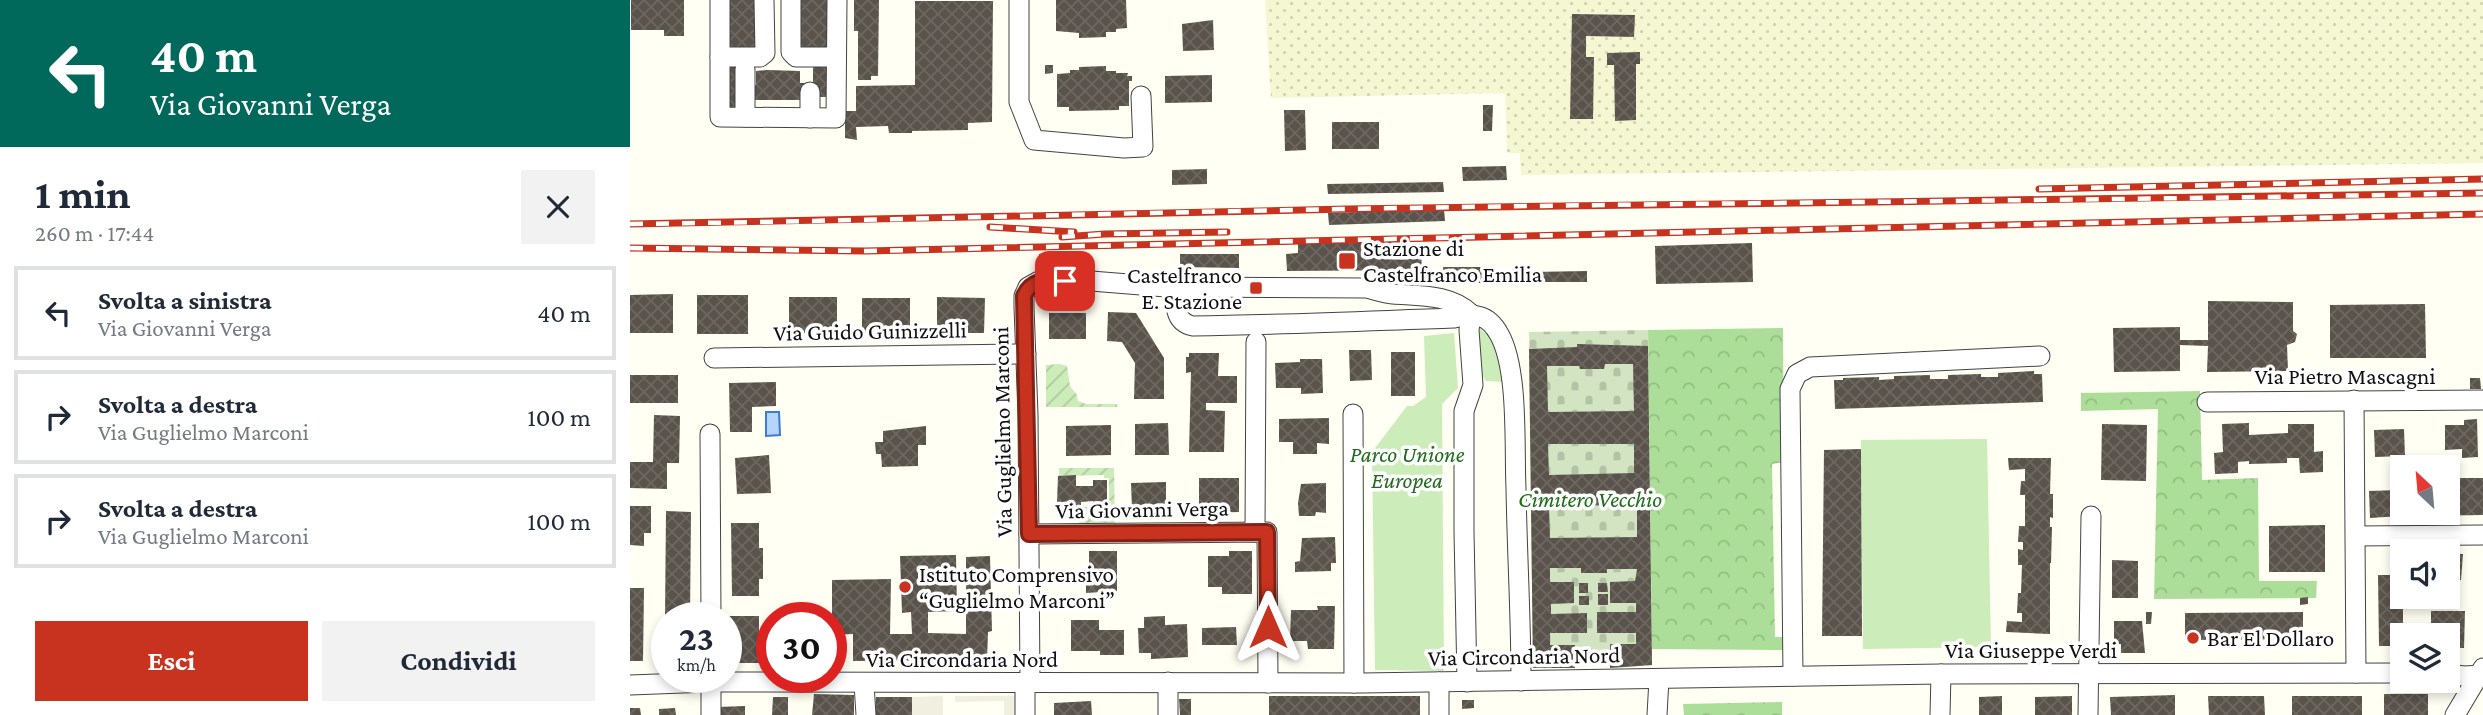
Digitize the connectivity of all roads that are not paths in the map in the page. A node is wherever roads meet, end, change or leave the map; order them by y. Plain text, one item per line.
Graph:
1 (720, 0) edge
2 (764, 0) edge
3 (791, 0) edge
4 (837, 0) edge
5 (1020, 0) edge
6 (720, 57) junction
7 (796, 57) junction
8 (836, 57) junction
9 (753, 63) junction
10 (810, 92) dead end
11 (1141, 96) dead end
12 (746, 117) junction
13 (810, 118) junction
14 (1175, 287) junction
15 (1414, 294) junction
16 (1471, 314) junction
17 (1404, 319) junction
18 (1256, 342) dead end
19 (1026, 354) junction
20 (2040, 356) dead end
21 (714, 358) dead end
22 (2354, 400) junction
23 (2483, 400) edge
24 (2207, 402) dead end
25 (1353, 414) dead end
26 (710, 433) dead end
27 (2091, 516) dead end
28 (1255, 532) junction
29 (1029, 534) junction
30 (2483, 535) edge
31 (2356, 537) junction
32 (710, 602) edge
33 (2356, 673) junction
34 (2390, 673) edge
35 (2481, 673) edge
36 (1941, 674) junction
37 (2089, 674) junction
38 (2460, 674) edge
39 (1793, 677) junction
40 (1659, 679) junction
41 (742, 681) edge
42 (1521, 681) junction
43 (1168, 682) junction
44 (1439, 682) junction
45 (1467, 682) junction
46 (1268, 683) junction
47 (1354, 683) junction
48 (651, 684) edge
49 (864, 684) junction
50 (1027, 684) junction
51 (630, 685) edge
52 (710, 693) edge
53 (711, 715) edge
54 (866, 715) edge
55 (1025, 715) edge
56 (1168, 715) edge
57 (1439, 715) edge
58 (1657, 715) edge
59 (1940, 715) edge
60 (2088, 715) edge
61 (2455, 715) edge

1 - 6 street
2 - 9 street
3 - 7 street
4 - 8 street
5 - 11 street
6 - 9 street
6 - 12 street
7 - 8 street
7 - 9 street
8 - 13 street
9 - 12 street
10 - 13 street
12 - 13 street
14 - 15 street, Via Guglielmo Marconi
14 - 17 street
14 - 19 street, Via Guglielmo Marconi
15 - 16 street, Via Guglielmo Marconi
15 - 17 street
16 - 17 street
16 - 42 street, Via Guglielmo Marconi
16 - 45 street
18 - 28 street
19 - 21 street, Via Guido Guinizzelli
19 - 29 street, Via Guglielmo Marconi
20 - 39 street
22 - 23 street, Via Pietro Mascagni
22 - 24 street, Via Pietro Mascagni
22 - 31 street
25 - 47 street
26 - 32 street
27 - 37 street
28 - 29 street, Via Giovanni Verga
28 - 46 street
29 - 50 street, Via Guglielmo Marconi
30 - 31 street
31 - 33 street
33 - 34 street, Via Giuseppe Verdi
33 - 37 street, Via Giuseppe Verdi
35 - 38 street
35 - 61 street
36 - 37 street, Via Giuseppe Verdi
36 - 39 street, Via Giuseppe Verdi
36 - 59 street
37 - 60 street
39 - 40 street, Via Giuseppe Verdi
40 - 42 street, Via Circondaria Nord
40 - 58 street
41 - 49 street, Via Circondaria Nord
42 - 45 street, Via Circondaria Nord
43 - 46 street, Via Circondaria Nord
43 - 50 street, Via Circondaria Nord
43 - 56 street
44 - 45 street, Via Circondaria Nord
44 - 47 street, Via Circondaria Nord
44 - 57 street
46 - 47 street, Via Circondaria Nord
48 - 51 street, Via Circondaria Nord
49 - 50 street, Via Circondaria Nord
49 - 54 street
50 - 55 street, Via Guglielmo Marconi
52 - 53 street

